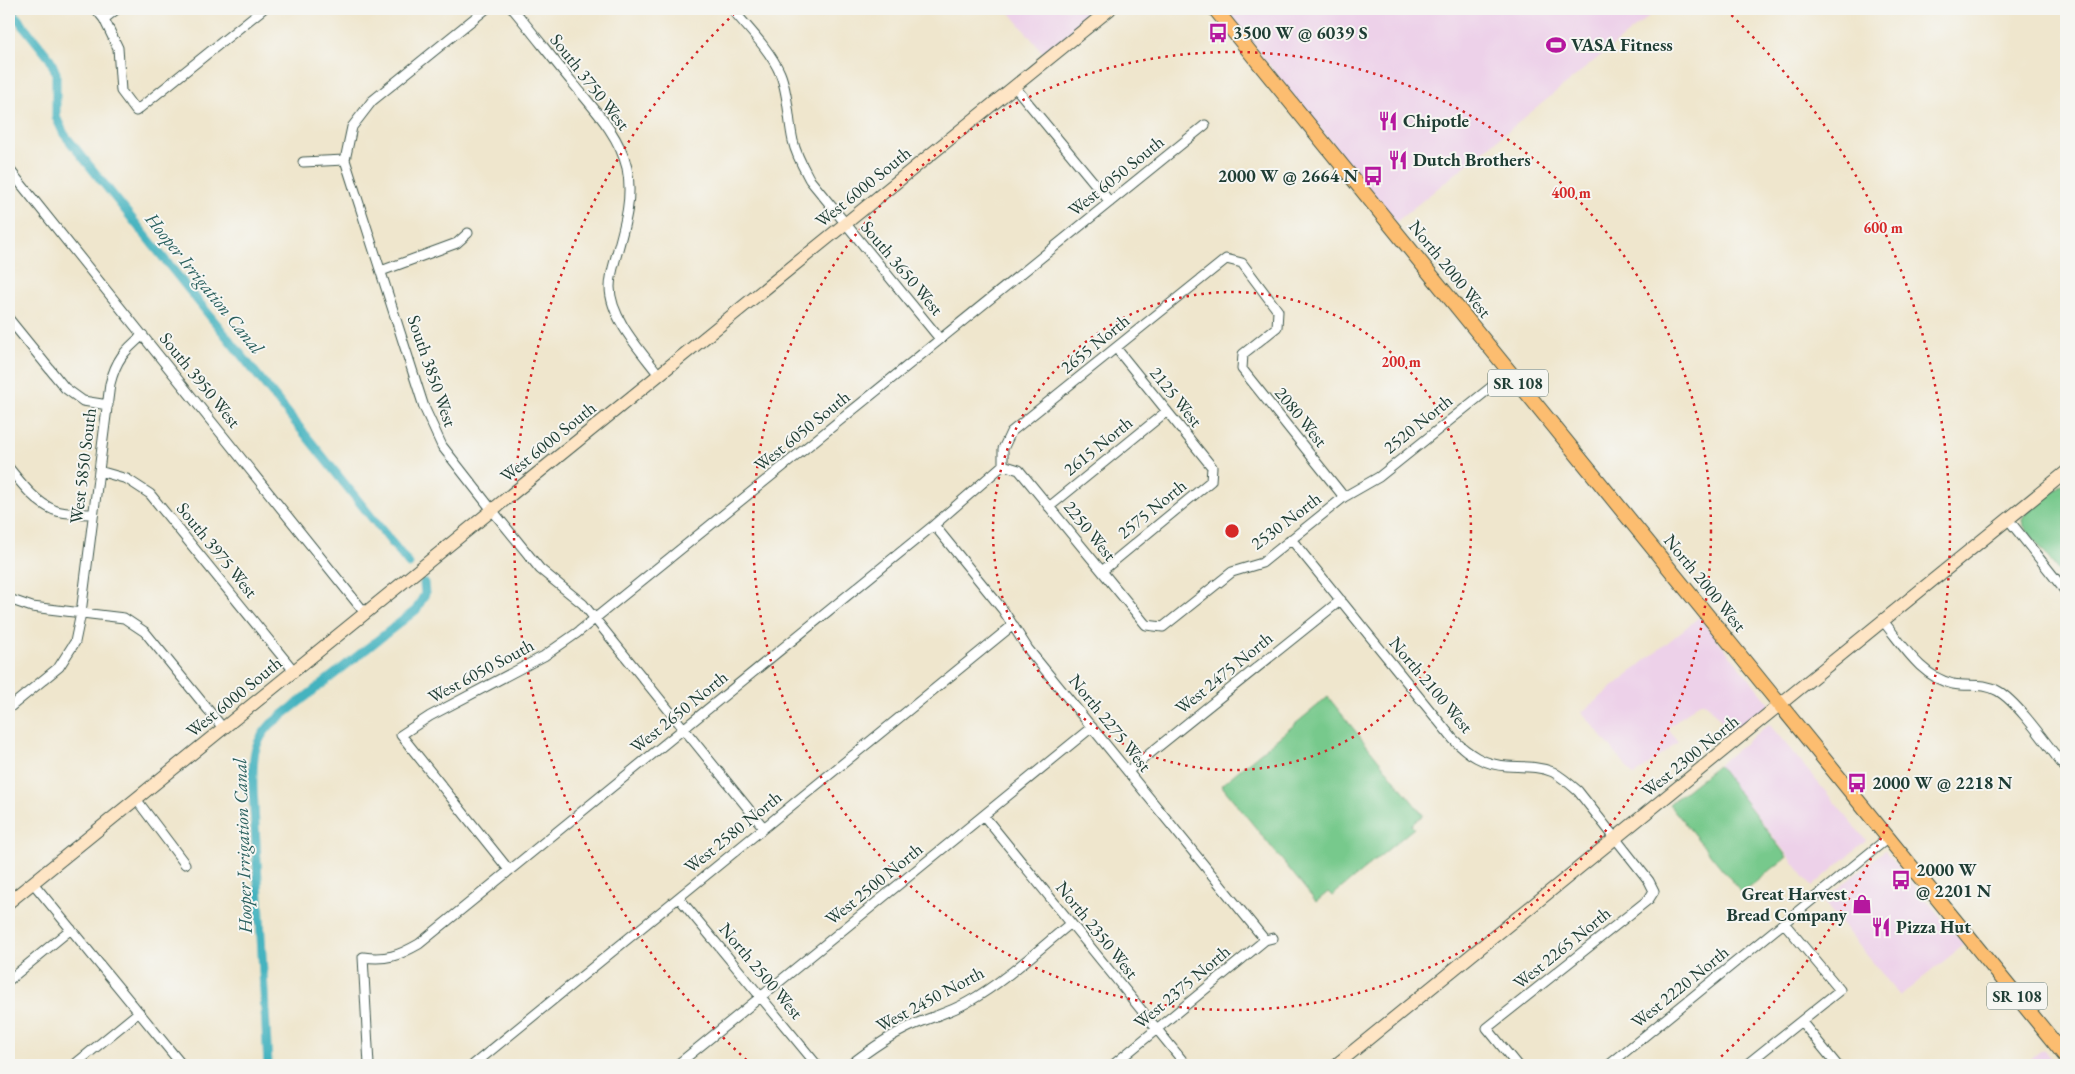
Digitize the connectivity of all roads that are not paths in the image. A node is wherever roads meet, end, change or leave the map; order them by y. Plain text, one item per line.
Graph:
1 (96, 9) edge
2 (117, 9) edge
3 (263, 9) edge
4 (486, 9) edge
5 (513, 9) edge
6 (732, 9) edge
7 (1110, 9) edge
8 (1215, 9) edge
9 (104, 19) junction
10 (1014, 86) junction
11 (1205, 125) dead end
12 (345, 160) junction
13 (303, 162) dead end
14 (9, 169) edge
15 (1110, 202) junction
16 (845, 224) junction
17 (468, 233) dead end
18 (381, 271) junction
19 (9, 319) edge
20 (143, 335) junction
21 (940, 339) junction
22 (1116, 348) junction
23 (1243, 354) joint
24 (1510, 372) junction
25 (659, 375) junction
26 (108, 405) junction
27 (1166, 410) junction
28 (1003, 465) junction
29 (1212, 467) joint
30 (9, 468) edge
31 (99, 471) junction
32 (2066, 472) edge
33 (1344, 497) junction
34 (1049, 506) junction
35 (492, 510) junction
36 (93, 514) junction
37 (2008, 519) junction
38 (934, 525) junction
39 (1291, 539) junction
40 (1102, 571) junction
41 (2066, 592) edge
42 (9, 599) edge
43 (1341, 600) junction
44 (80, 613) junction
45 (365, 613) junction
46 (595, 619) junction
47 (1884, 621) junction
48 (1013, 625) junction
49 (1146, 625) joint
50 (294, 671) junction
51 (1780, 705) junction
52 (9, 708) edge
53 (1092, 727) junction
54 (223, 728) junction
55 (684, 728) junction
56 (2066, 769) edge
57 (1128, 771) junction
58 (136, 799) junction
59 (984, 816) junction
60 (764, 828) junction
61 (1888, 838) junction
62 (1616, 839) junction
63 (185, 864) dead end
64 (509, 870) junction
65 (33, 883) junction
66 (1654, 891) joint
67 (678, 898) junction
68 (9, 902) edge
69 (1071, 923) junction
70 (1784, 923) junction
71 (71, 929) junction
72 (1269, 939) joint
73 (9, 980) edge
74 (762, 996) junction
75 (139, 1012) junction
76 (1801, 1021) junction
77 (1157, 1029) junction
78 (2066, 1058) edge
79 (74, 1065) edge
80 (182, 1065) edge
81 (369, 1065) edge
82 (473, 1065) edge
83 (677, 1065) edge
84 (817, 1065) edge
85 (850, 1065) edge
86 (1113, 1065) edge
87 (1186, 1065) edge
88 (1336, 1065) edge
89 (1517, 1065) edge
90 (1609, 1065) edge
91 (1746, 1065) edge
92 (1837, 1065) edge

1 - 9 street
2 - 9 street
3 - 9 street
4 - 12 street
5 - 25 street, South 3750 West
6 - 16 street, South 3650 West
7 - 10 street, West 6000 South
8 - 24 main road, North 2000 West / SR 108
10 - 15 street
10 - 16 street, West 6000 South
11 - 15 street, West 6050 South
12 - 13 street
12 - 18 street, South 3850 West
14 - 20 street, South 3950 West
15 - 21 street, West 6050 South
16 - 21 street, South 3650 West
16 - 25 street, West 6000 South
17 - 18 street
18 - 35 street, South 3850 West
19 - 26 street
20 - 26 street, West 5850 South
20 - 45 street, South 3950 West
21 - 46 street, West 6050 South
22 - 23 street, 2655 North
22 - 27 street, 2125 West
22 - 28 street, 2655 North
23 - 33 street, 2080 West
24 - 33 street, 2520 North
24 - 51 main road, North 2000 West / SR 108
25 - 35 street, West 6000 South
26 - 31 street, West 5850 South
27 - 29 street, 2125 West
27 - 34 street, 2615 North
28 - 34 street, 2250 West
28 - 38 street, West 2650 North
29 - 40 street, 2575 North
30 - 36 street
31 - 36 street, West 5850 South
31 - 50 street, South 3975 West
32 - 37 street, West 2300 North
33 - 39 street, 2530 North
34 - 40 street, 2250 West
35 - 45 street, West 6000 South
35 - 46 street, South 3850 West
36 - 44 street, West 5850 South
37 - 41 street
37 - 47 street, West 2300 North
38 - 48 street, North 2275 West
38 - 55 street, West 2650 North
39 - 43 street, North 2100 West
39 - 49 street, 2530 North
40 - 49 street, 2250 West
42 - 44 street
43 - 57 street, West 2475 North
43 - 62 street, North 2100 West
44 - 52 street, West 5850 South
44 - 54 street
45 - 50 street, West 6000 South
46 - 55 street, South 3850 West
46 - 64 street, West 6050 South
47 - 51 street, West 2300 North
47 - 56 street
48 - 53 street, North 2275 West
48 - 60 street, West 2580 North
50 - 54 street, West 6000 South
51 - 61 main road, North 2000 West / SR 108
51 - 62 street, West 2300 North
53 - 57 street, North 2275 West
53 - 59 street, West 2500 North
54 - 58 street, West 6000 South
55 - 60 street, South 3850 West
55 - 64 street, West 2650 North
57 - 72 street, North 2275 West
58 - 63 street
58 - 65 street, West 6000 South
59 - 69 street, North 2350 West
59 - 74 street, West 2500 North
60 - 67 street, West 2580 North
61 - 70 street, West 2220 North
61 - 78 main road, North 2000 West / SR 108
62 - 66 street, North 2100 West
62 - 88 street, West 2300 North
64 - 81 street, West 2650 North
65 - 68 street, West 6000 South
65 - 71 street
66 - 89 street, West 2265 North
67 - 74 street, North 2500 West
67 - 82 street, West 2580 North
69 - 77 street, North 2350 West
69 - 85 street, West 2450 North
70 - 76 street
70 - 90 street, West 2220 North
71 - 73 street
71 - 75 street
72 - 77 street, West 2375 North
74 - 83 street, West 2500 North
74 - 84 street, North 2500 West
75 - 79 street
75 - 80 street
76 - 91 street
76 - 92 street
77 - 86 street, West 2375 North
77 - 87 street, North 2350 West

